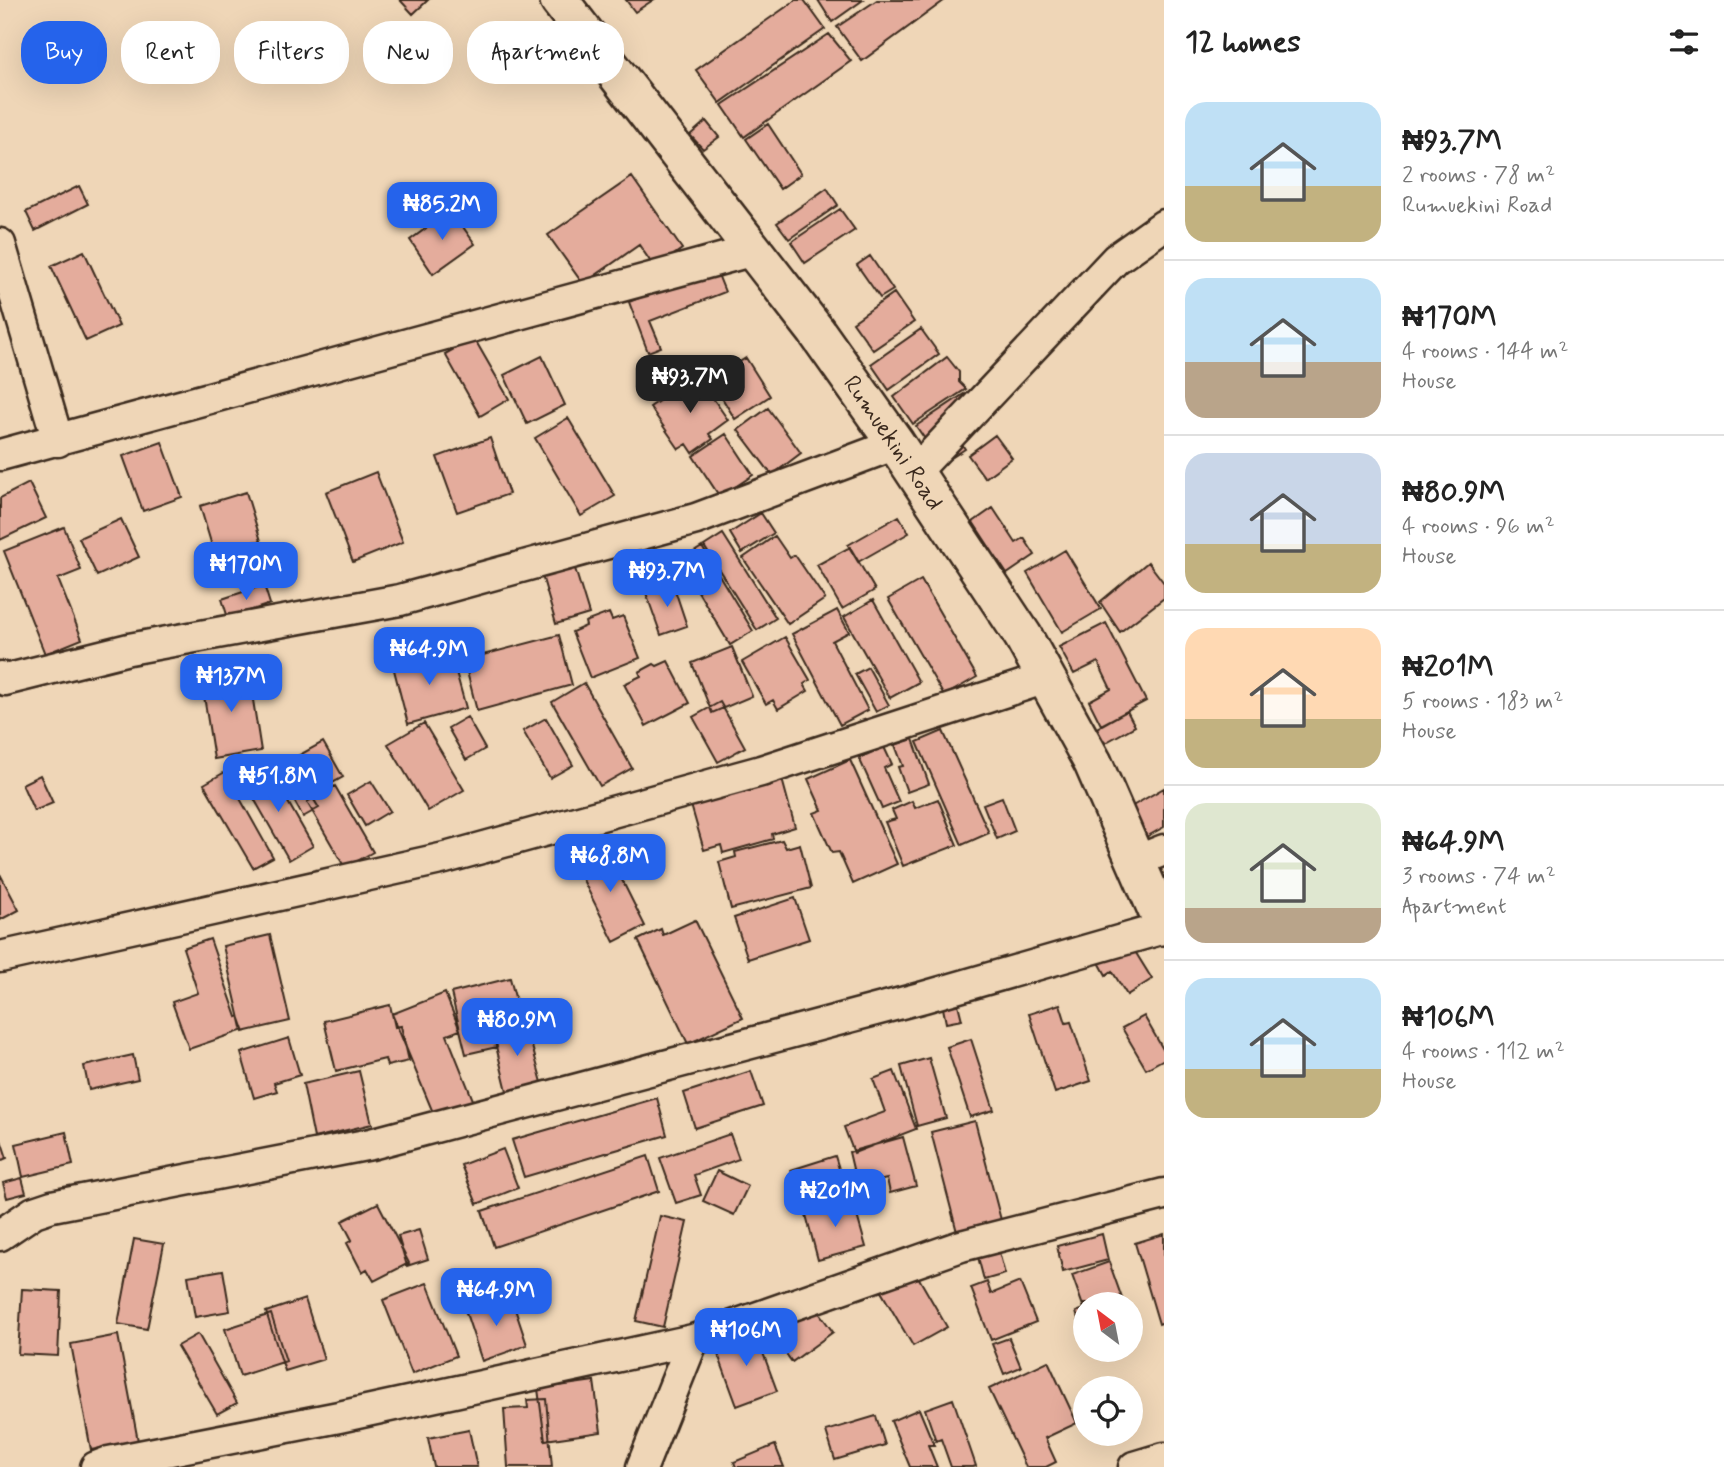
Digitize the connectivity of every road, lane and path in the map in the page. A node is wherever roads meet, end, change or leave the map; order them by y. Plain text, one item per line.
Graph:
1 (559, 0) edge
2 (1164, 225) edge
3 (0, 244) edge
4 (754, 250) junction
5 (58, 441) junction
6 (0, 455) edge
7 (905, 458) junction
8 (0, 677) edge
9 (1046, 678) junction
10 (1150, 855) edge
11 (1164, 927) edge
12 (0, 957) edge
13 (1164, 1194) edge
14 (0, 1235) edge
15 (693, 1340) junction
16 (1164, 1458) edge
17 (96, 1467) edge
18 (642, 1467) edge
19 (1134, 1467) edge

1 - 4 street, Rumuekini Road
2 - 7 street
3 - 5 street
4 - 5 street
4 - 7 street, Rumuekini Road
5 - 6 street
7 - 8 street
7 - 9 street, Rumuekini Road
9 - 10 street, Rumuekini Road
9 - 12 street
10 - 11 street, Rumuekini Road
11 - 14 street
13 - 15 street
15 - 17 street
15 - 18 street
16 - 19 street

